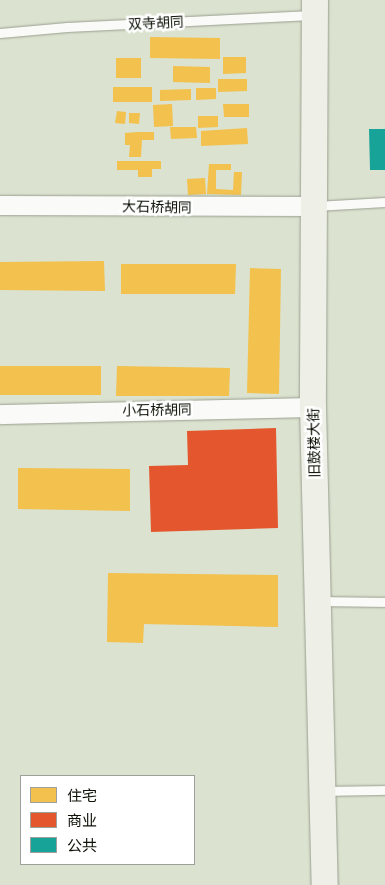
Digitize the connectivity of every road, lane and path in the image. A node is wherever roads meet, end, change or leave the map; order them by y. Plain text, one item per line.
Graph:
1 (315, 8) edge
2 (0, 33) edge
3 (385, 202) edge
4 (0, 205) edge
5 (313, 206) junction
6 (313, 407) junction
7 (0, 414) edge
8 (318, 601) junction
9 (385, 602) edge
10 (385, 790) edge
11 (324, 791) junction
12 (325, 885) edge

1 - 2 lane, 双寺胡同
1 - 5 main road, 旧鼓楼大街
3 - 5 lane
4 - 5 street, 大石桥胡同
5 - 6 main road, 旧鼓楼大街
6 - 7 street, 小石桥胡同
6 - 8 main road, 旧鼓楼大街
8 - 9 lane
8 - 11 main road, 旧鼓楼大街
10 - 11 lane
11 - 12 main road, 旧鼓楼大街

